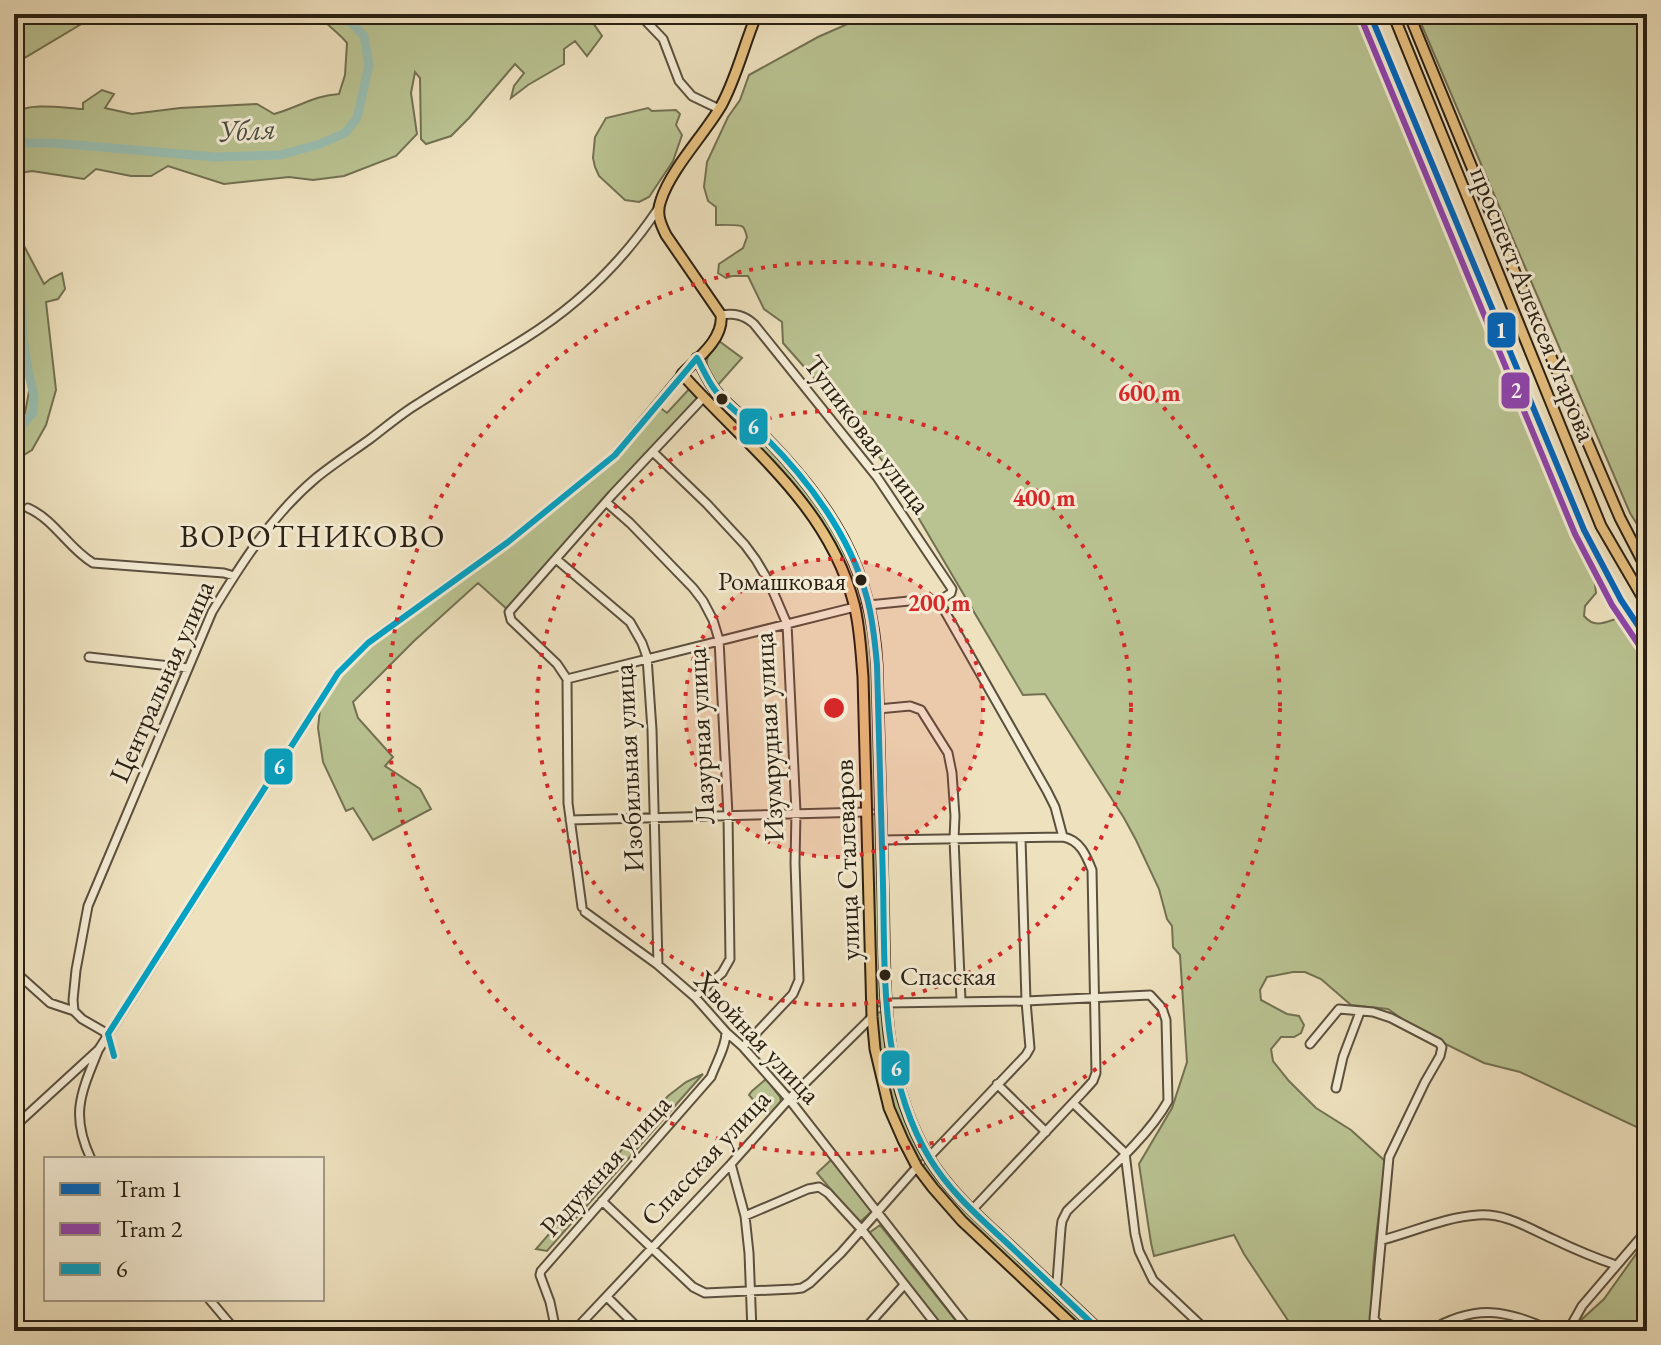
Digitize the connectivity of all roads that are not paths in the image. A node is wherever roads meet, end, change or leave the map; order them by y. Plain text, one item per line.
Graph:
1 (639, 14) edge
2 (757, 14) edge
3 (1393, 14) edge
4 (1409, 14) edge
5 (719, 109) junction
6 (658, 209) junction
7 (721, 315) junction
8 (697, 358) junction
9 (704, 371) junction
10 (682, 374) junction
11 (690, 384) junction
12 (713, 388) junction
13 (703, 398) junction
14 (653, 452) junction
15 (606, 502) junction
16 (28, 508) dead end
17 (556, 559) junction
18 (1647, 570) edge
19 (234, 576) junction
20 (939, 601) junction
21 (869, 605) junction
22 (1647, 605) edge
23 (855, 607) junction
24 (787, 624) junction
25 (719, 640) junction
26 (89, 657) dead end
27 (647, 657) junction
28 (188, 668) junction
29 (567, 679) junction
30 (878, 709) junction
31 (880, 811) junction
32 (796, 812) junction
33 (866, 812) junction
34 (728, 815) junction
35 (654, 818) junction
36 (570, 820) junction
37 (1063, 837) junction
38 (954, 839) junction
39 (1021, 839) junction
40 (882, 840) junction
41 (658, 965) junction
42 (14, 975) edge
43 (695, 997) junction
44 (1094, 998) junction
45 (961, 1001) junction
46 (1026, 1001) junction
47 (886, 1006) junction
48 (74, 1011) junction
49 (1360, 1012) junction
50 (873, 1013) junction
51 (726, 1032) junction
52 (108, 1034) junction
53 (1310, 1044) dead end
54 (743, 1047) junction
55 (99, 1049) junction
56 (997, 1084) junction
57 (1336, 1088) dead end
58 (789, 1099) junction
59 (1073, 1103) junction
60 (14, 1127) edge
61 (1046, 1132) junction
62 (1125, 1153) junction
63 (90, 1157) edge
64 (929, 1157) junction
65 (731, 1164) junction
66 (917, 1167) junction
67 (602, 1201) junction
68 (972, 1210) junction
69 (877, 1212) junction
70 (745, 1216) junction
71 (862, 1230) junction
72 (1647, 1230) edge
73 (1382, 1240) junction
74 (650, 1249) junction
75 (1616, 1265) junction
76 (904, 1285) junction
77 (1054, 1288) junction
78 (751, 1290) junction
79 (607, 1297) junction
80 (211, 1301) edge
81 (236, 1331) edge
82 (556, 1331) edge
83 (574, 1331) edge
84 (641, 1331) edge
85 (752, 1331) edge
86 (863, 1331) edge
87 (941, 1331) edge
88 (970, 1331) edge
89 (1079, 1331) edge
90 (1100, 1331) edge
91 (1207, 1331) edge
92 (1384, 1331) edge
93 (1429, 1331) edge
94 (1553, 1331) edge
95 (1568, 1331) edge

1 - 5 street
2 - 5 main road
3 - 22 main road, проспект Алексея Угарова
4 - 18 main road, проспект Алексея Угарова
5 - 6 main road
6 - 7 main road
6 - 19 street, Центральная улица
7 - 8 main road
7 - 20 street, Тупиковая улица
8 - 9 main road, улица Сталеваров
8 - 10 main road
9 - 11 main road
9 - 12 main road, улица Сталеваров
10 - 11 main road, улица Сталеваров
10 - 52 street
11 - 13 main road, улица Сталеваров
12 - 13 main road
12 - 21 main road, улица Сталеваров
13 - 14 street
13 - 23 main road, улица Сталеваров
14 - 15 street
14 - 24 street, Изумрудная улица
15 - 17 street
15 - 25 street, Лазурная улица
16 - 19 street
17 - 27 street, Изобильная улица
17 - 29 street
19 - 28 street, Центральная улица
20 - 21 street
20 - 37 street
21 - 23 main road
21 - 30 main road, улица Сталеваров
23 - 24 street
23 - 33 main road, улица Сталеваров
24 - 25 street
24 - 32 street, Изумрудная улица
25 - 27 street
25 - 34 street, Лазурная улица
26 - 28 street
27 - 29 street
27 - 35 street, Изобильная улица
28 - 48 street, Центральная улица
29 - 36 street, Хвойная улица
30 - 31 main road, улица Сталеваров
30 - 38 street
31 - 33 main road
31 - 40 main road, улица Сталеваров
32 - 33 street
32 - 34 street
32 - 54 street, Изумрудная улица
33 - 50 main road, улица Сталеваров
34 - 35 street
34 - 43 street, Лазурная улица
35 - 36 street
35 - 41 street, Изобильная улица
36 - 41 street, Хвойная улица
37 - 39 street
37 - 44 street
38 - 39 street
38 - 40 street
38 - 45 street
39 - 46 street
40 - 47 main road, улица Сталеваров
41 - 43 street, Хвойная улица
42 - 48 street
43 - 51 street, Хвойная улица
44 - 46 street
44 - 59 street
44 - 62 street
45 - 46 street
45 - 47 street
46 - 56 street
47 - 50 main road
47 - 64 main road, улица Сталеваров
48 - 52 street
49 - 53 street
49 - 57 street
49 - 73 street
50 - 58 street, Спасская улица
50 - 66 main road, улица Сталеваров
51 - 54 street, Хвойная улица
51 - 67 street, Радужная улица
52 - 55 street
54 - 58 street, Хвойная улица
55 - 60 street
55 - 63 street
56 - 61 street
56 - 64 street
58 - 65 street, Спасская улица
58 - 69 street, Хвойная улица
59 - 61 street
59 - 62 street
61 - 68 street
62 - 77 street
62 - 91 street
64 - 66 main road
64 - 68 main road, улица Сталеваров
65 - 70 street
65 - 74 street, Спасская улица
66 - 69 street
66 - 89 main road, улица Сталеваров
67 - 74 street
67 - 82 street, Радужная улица
68 - 77 main road, улица Сталеваров
69 - 71 street
69 - 88 street, Хвойная улица
70 - 71 street
70 - 78 street
71 - 76 street
71 - 78 street
72 - 75 street
73 - 75 street
73 - 92 street
74 - 78 street
74 - 79 street, Спасская улица
75 - 95 street
76 - 86 street
76 - 87 street
77 - 90 main road, улица Сталеваров
78 - 85 street
79 - 83 street, Спасская улица
79 - 84 street
80 - 81 street
93 - 94 street

